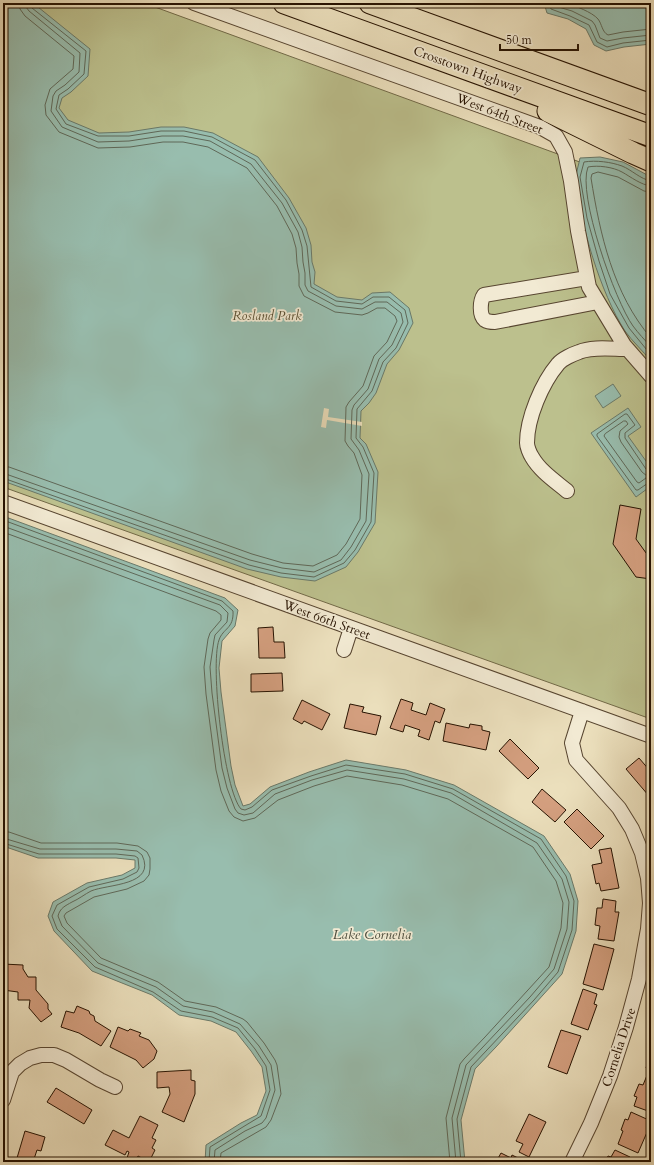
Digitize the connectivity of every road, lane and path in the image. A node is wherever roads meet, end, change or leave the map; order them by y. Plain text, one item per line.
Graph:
1 (194, 3) edge
2 (284, 3) edge
3 (370, 3) edge
4 (466, 38) junction
5 (453, 64) junction
6 (651, 90) edge
7 (651, 105) edge
8 (651, 136) edge
9 (651, 161) edge
10 (587, 278) junction
11 (598, 302) junction
12 (627, 349) junction
13 (651, 376) edge
14 (567, 491) dead end
15 (3, 502) edge
16 (351, 628) junction
17 (344, 650) dead end
18 (582, 711) junction
19 (651, 736) edge
20 (115, 1087) dead end
21 (3, 1100) edge
22 (572, 1162) edge

1 - 10 street, West 64th Street
2 - 5 highway, Crosstown Highway
3 - 4 highway
4 - 6 highway
4 - 7 highway
5 - 8 highway, Crosstown Highway
5 - 9 highway
10 - 11 street, West 64th Street
10 - 11 street
11 - 12 street, West 64th Street
12 - 13 street, West 64th Street
12 - 14 street
15 - 16 street, West 66th Street
16 - 17 street
16 - 18 street, West 66th Street
18 - 19 street, West 66th Street
18 - 22 street, Cornelia Drive
20 - 21 street

